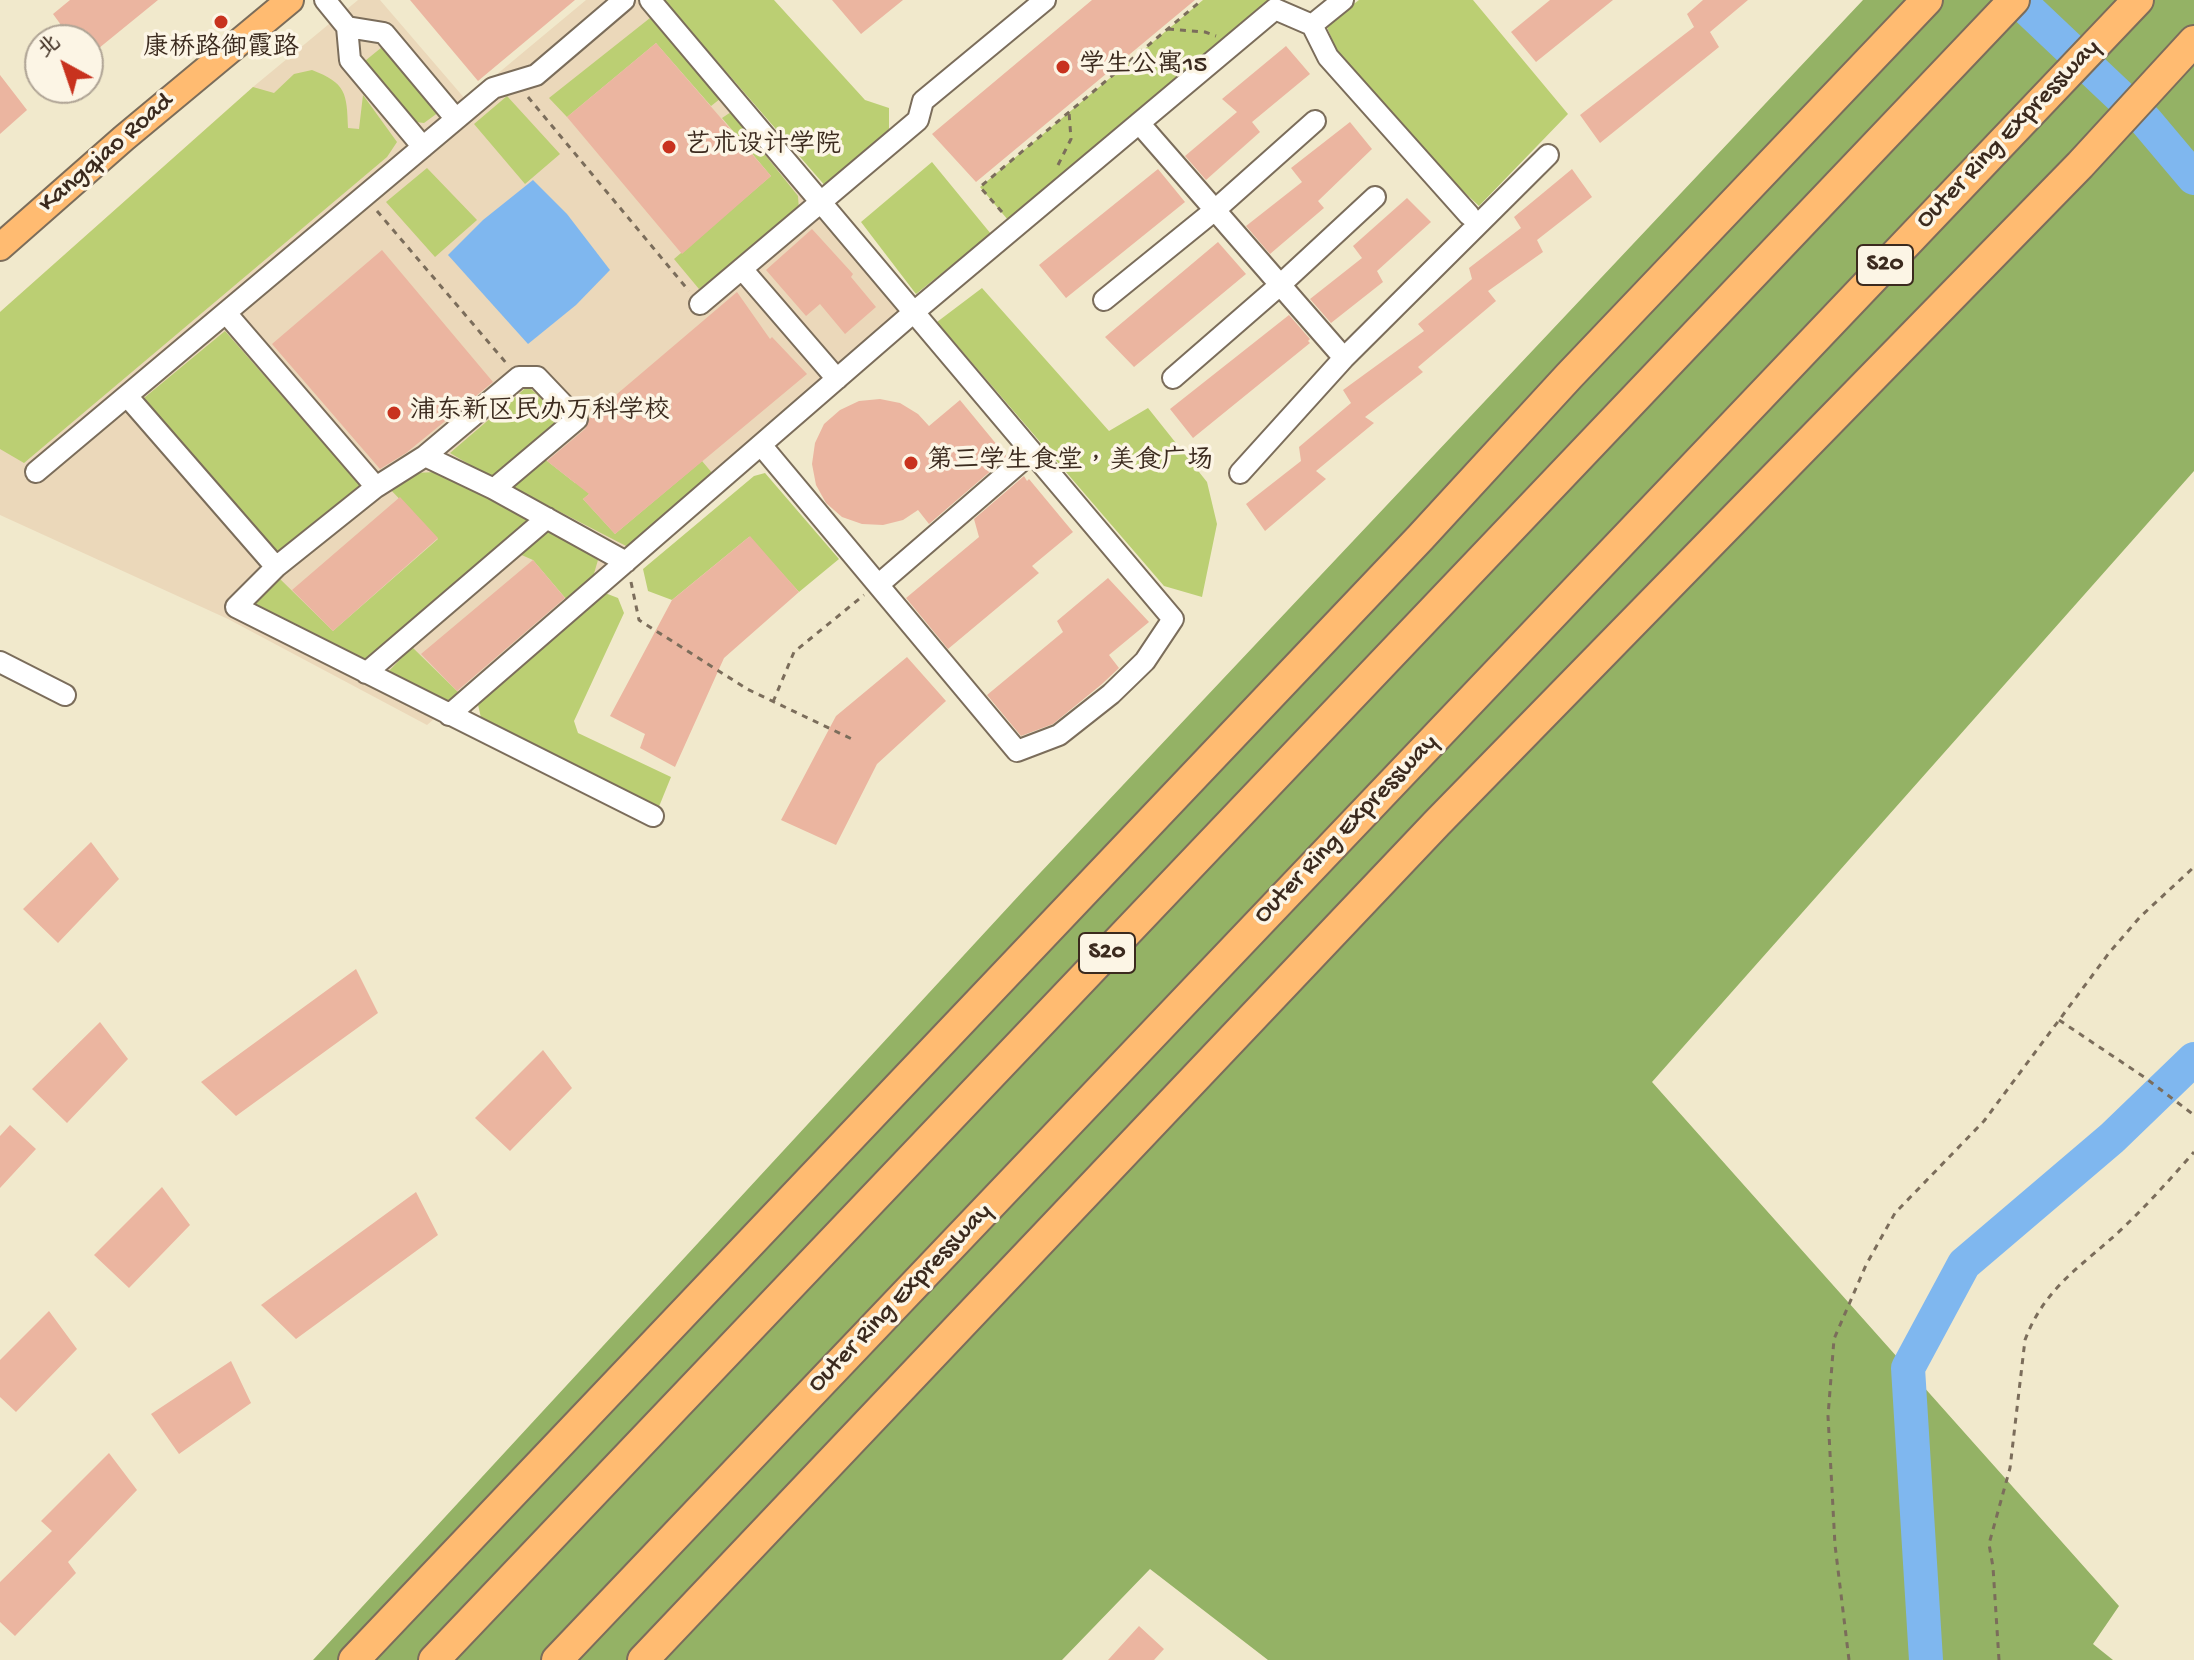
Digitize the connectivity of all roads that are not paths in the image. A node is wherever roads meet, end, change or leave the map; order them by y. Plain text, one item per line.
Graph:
1 (290, 0) edge
2 (325, 0) edge
3 (624, 0) edge
4 (650, 0) edge
5 (1045, 0) edge
6 (1343, 0) edge
7 (2014, 0) edge
8 (1922, 5) edge
9 (2129, 9) edge
10 (1312, 25) junction
11 (347, 27) junction
12 (2194, 41) edge
13 (456, 119) junction
14 (1315, 121) dead end
15 (1139, 123) junction
16 (423, 147) junction
17 (1548, 155) dead end
18 (1375, 197) dead end
19 (821, 202) junction
20 (1215, 210) junction
21 (1469, 215) dead end
22 (0, 247) edge
23 (742, 269) junction
24 (1280, 285) junction
25 (1104, 300) dead end
26 (700, 304) road end
27 (914, 312) junction
28 (226, 313) junction
29 (1344, 358) junction
30 (1173, 378) dead end
31 (837, 379) junction
32 (127, 396) junction
33 (761, 445) junction
34 (1032, 452) junction
35 (425, 456) junction
36 (36, 472) dead end
37 (1240, 473) dead end
38 (376, 487) junction
39 (494, 489) junction
40 (547, 518) junction
41 (626, 562) junction
42 (276, 567) junction
43 (878, 585) junction
44 (0, 662) edge
45 (366, 673) junction
46 (65, 695) dead end
47 (449, 715) junction
48 (653, 816) dead end
49 (354, 1660) edge
50 (434, 1660) edge
51 (557, 1660) edge
52 (643, 1660) edge

1 - 22 main road, Kangqiao Road
2 - 11 street
3 - 13 street
4 - 19 street
5 - 19 street
6 - 10 street
7 - 50 highway, S20
8 - 49 highway
9 - 51 highway, Outer Ring Expressway / S20
10 - 15 street
10 - 21 street
11 - 13 street
11 - 16 street
12 - 52 highway
13 - 16 street
14 - 20 street
15 - 20 street
15 - 27 street
16 - 28 street
17 - 29 street
18 - 24 street
19 - 23 street
19 - 27 street
20 - 24 street
20 - 25 street
23 - 26 street
23 - 31 street
24 - 29 street
24 - 30 street
27 - 31 street
27 - 34 street
28 - 32 street
28 - 38 street
29 - 37 street
31 - 33 street
32 - 36 street
32 - 42 street
33 - 41 street
33 - 43 street
34 - 43 street
34 - 43 street
35 - 38 street
35 - 39 street
35 - 39 street
38 - 42 street
39 - 40 street
40 - 41 street
40 - 45 street
41 - 47 street
42 - 45 street
44 - 46 street
45 - 47 street
47 - 48 street

